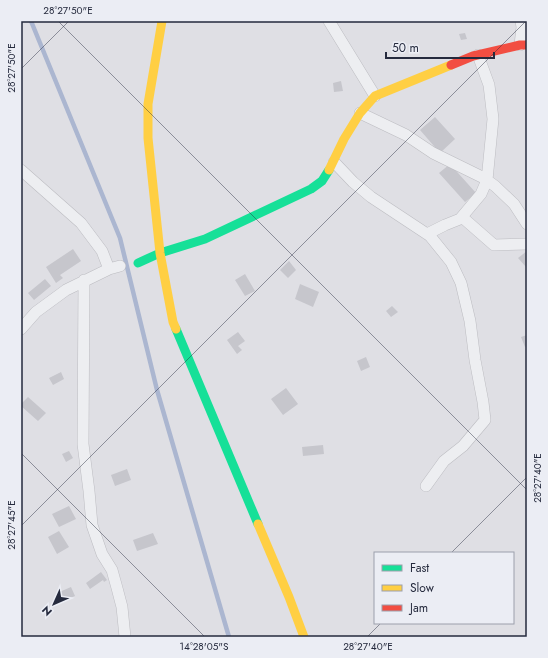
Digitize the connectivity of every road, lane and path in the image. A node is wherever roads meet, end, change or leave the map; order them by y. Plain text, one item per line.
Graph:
1 (162, 21) edge
2 (329, 21) edge
3 (521, 21) edge
4 (524, 45) edge
5 (478, 55) junction
6 (375, 96) junction
7 (360, 113) junction
8 (334, 162) junction
9 (21, 170) edge
10 (487, 180) junction
11 (462, 217) junction
12 (527, 224) edge
13 (427, 234) junction
14 (527, 244) edge
15 (160, 253) junction
16 (138, 262) dead end
17 (120, 266) dead end
18 (109, 269) junction
19 (84, 280) junction
20 (21, 329) edge
21 (426, 486) dead end
22 (125, 637) edge
23 (304, 637) edge

1 - 15 street
2 - 6 street
3 - 4 street
4 - 5 street
5 - 6 street
5 - 10 street
6 - 7 street
7 - 8 street
7 - 10 street
8 - 13 street
8 - 15 street
9 - 18 street
10 - 11 street
10 - 12 street
11 - 13 street
11 - 14 street
13 - 21 street
15 - 16 street
15 - 23 street
17 - 18 street
18 - 19 street
19 - 20 street
19 - 22 street

